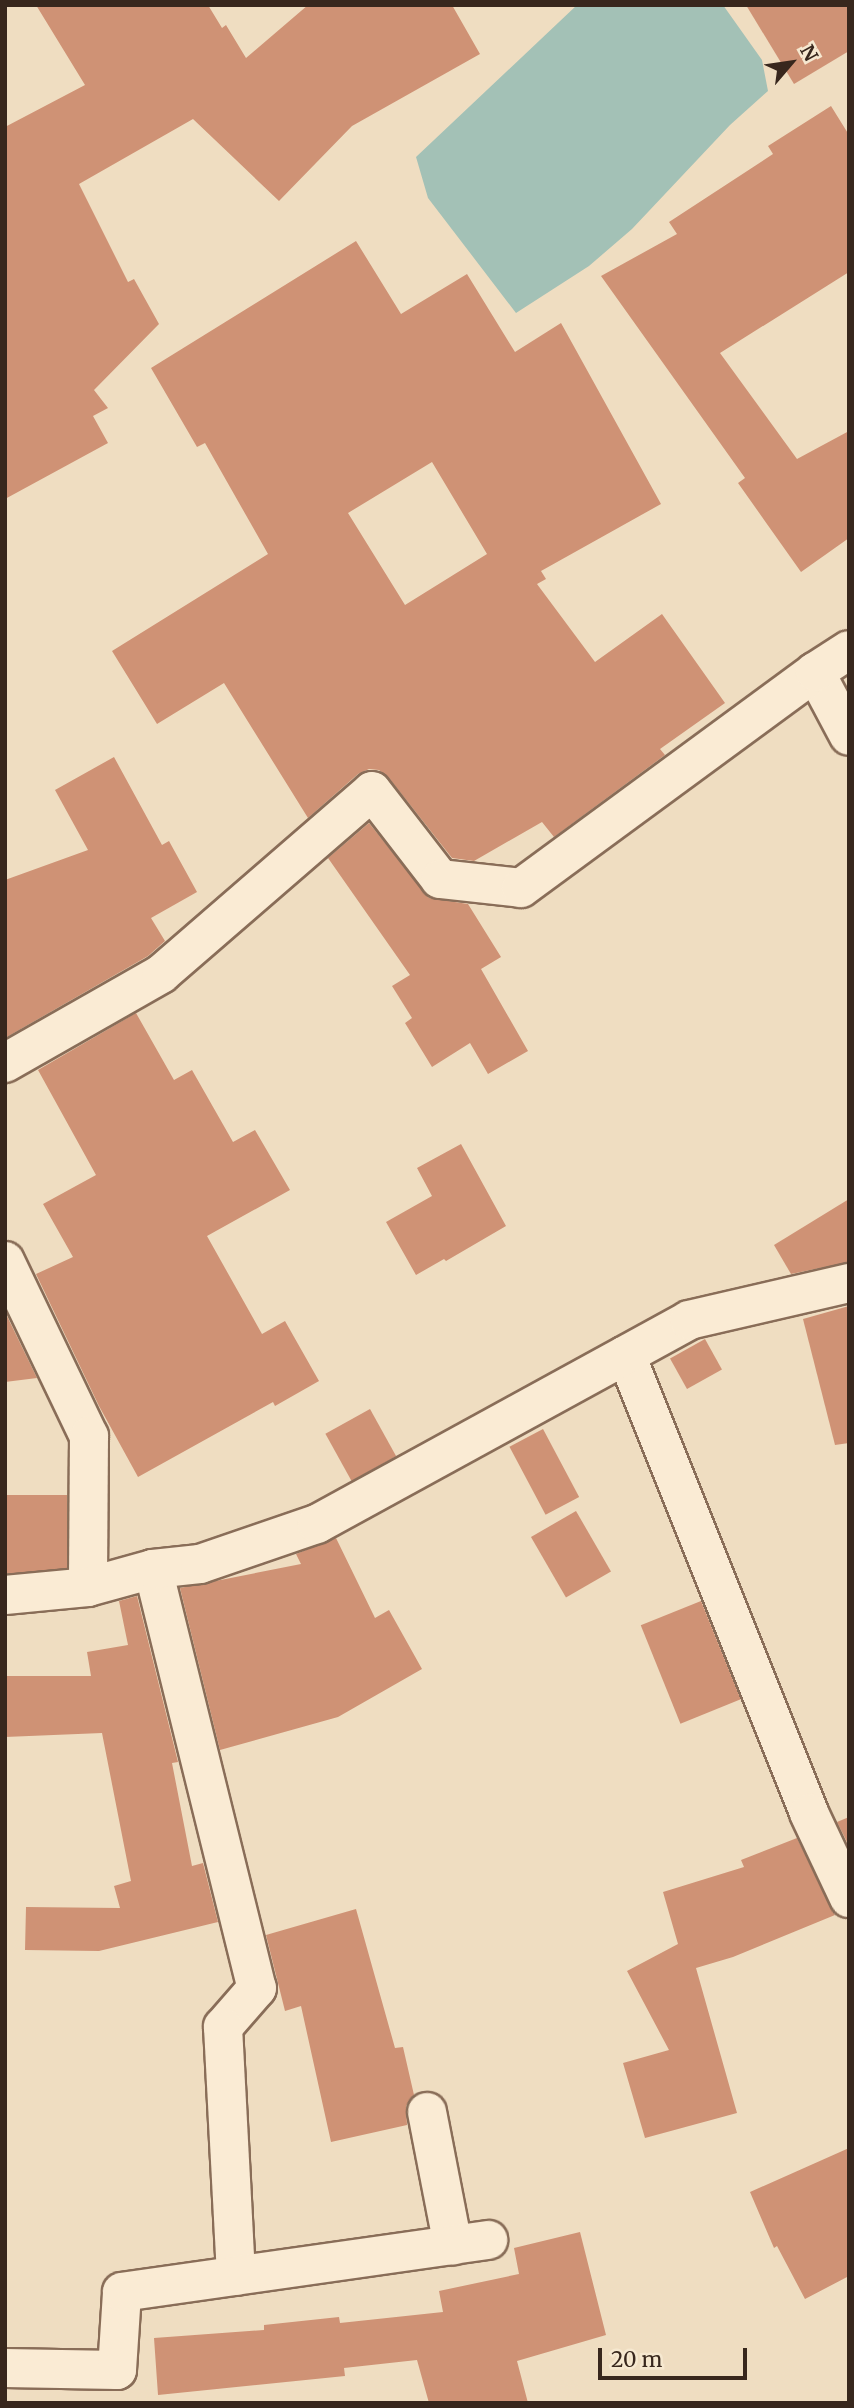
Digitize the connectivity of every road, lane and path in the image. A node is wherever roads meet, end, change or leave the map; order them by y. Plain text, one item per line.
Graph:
1 (849, 650) edge
2 (814, 672) junction
3 (849, 736) edge
4 (5, 1063) edge
5 (5, 1261) edge
6 (849, 1283) edge
7 (626, 1355) junction
8 (153, 1569) junction
9 (88, 1587) junction
10 (5, 1595) edge
11 (849, 1898) edge
12 (427, 2112) dead end
13 (236, 2276) junction
14 (5, 2368) edge

1 - 2 street
2 - 3 street
2 - 4 street
5 - 9 street
6 - 7 street
7 - 8 street
7 - 11 street
8 - 9 street
8 - 13 street
9 - 10 street
12 - 13 street
13 - 14 street

